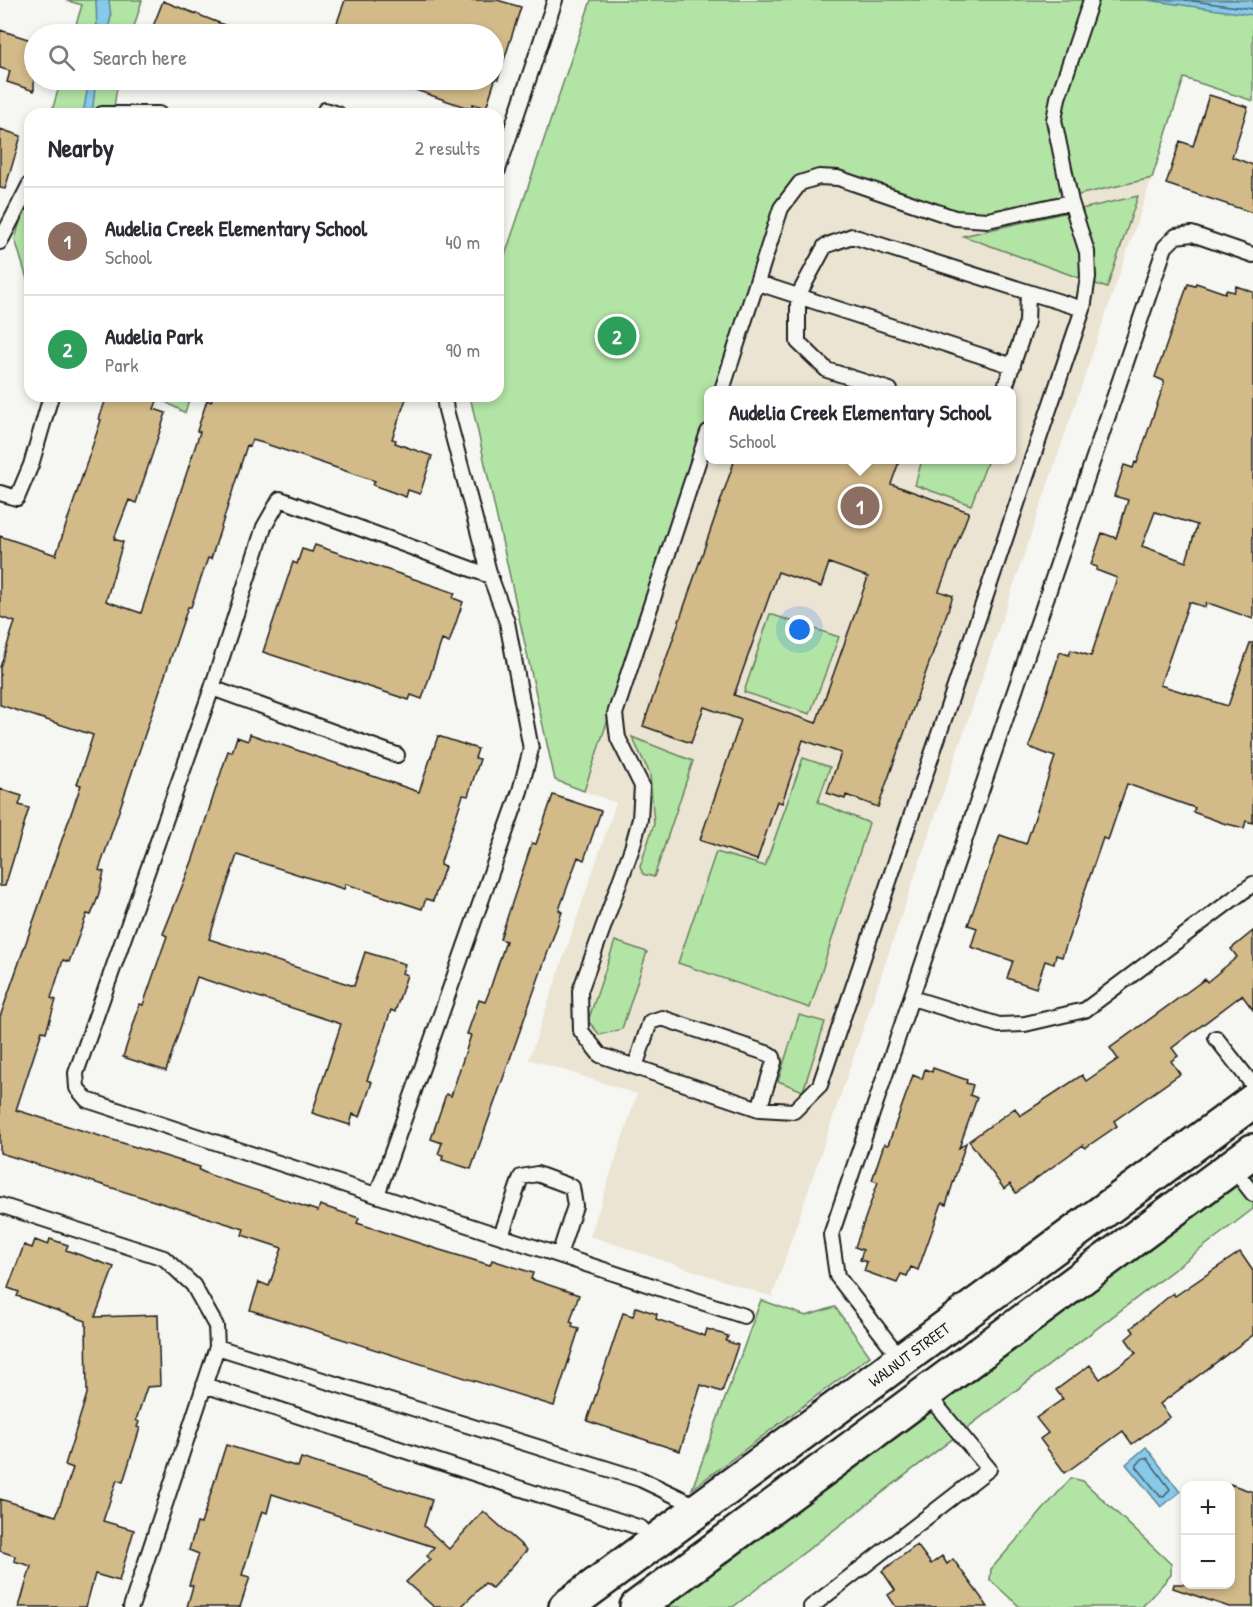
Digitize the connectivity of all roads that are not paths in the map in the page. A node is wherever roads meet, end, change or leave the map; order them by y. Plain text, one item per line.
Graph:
1 (555, 0) edge
2 (1091, 0) edge
3 (504, 151) edge
4 (24, 196) edge
5 (1071, 202) junction
6 (0, 242) edge
7 (1253, 255) edge
8 (758, 283) junction
9 (1028, 292) junction
10 (798, 296) junction
11 (1083, 309) junction
12 (1012, 366) junction
13 (723, 386) edge
14 (877, 386) edge
15 (1005, 386) edge
16 (49, 402) edge
17 (445, 402) edge
18 (704, 444) edge
19 (0, 493) edge
20 (490, 576) junction
21 (212, 688) junction
22 (397, 755) dead end
23 (1253, 884) edge
24 (912, 998) junction
25 (1216, 1038) dead end
26 (635, 1067) junction
27 (1253, 1084) edge
28 (1253, 1101) edge
29 (759, 1109) junction
30 (1242, 1159) edge
31 (1253, 1194) edge
32 (377, 1195) junction
33 (0, 1205) edge
34 (501, 1236) junction
35 (559, 1255) junction
36 (744, 1316) dead end
37 (217, 1347) junction
38 (901, 1359) junction
39 (204, 1385) junction
40 (927, 1394) junction
41 (701, 1508) junction
42 (654, 1542) junction
43 (131, 1607) edge
44 (566, 1607) edge
45 (637, 1607) edge
46 (811, 1607) edge

1 - 3 lane
2 - 5 lane
4 - 6 lane
5 - 8 lane
5 - 11 lane
7 - 24 lane
8 - 10 lane
8 - 13 lane
9 - 10 lane
9 - 11 lane
9 - 12 lane
10 - 12 lane
10 - 14 lane
11 - 29 lane
12 - 15 lane
16 - 19 lane
17 - 20 lane
18 - 26 lane
20 - 21 lane
20 - 32 lane
21 - 22 lane
21 - 32 lane
23 - 24 lane
24 - 38 lane
25 - 27 lane
26 - 29 lane
26 - 29 lane
28 - 38 main road, WALNUT STREET
30 - 31 lane
30 - 40 main road
32 - 34 lane
33 - 37 lane
34 - 35 lane
34 - 35 lane
35 - 36 lane
37 - 39 lane
37 - 41 lane
38 - 40 main road
38 - 41 main road, WALNUT STREET
39 - 42 lane
39 - 43 lane
40 - 45 main road
40 - 46 lane
41 - 42 main road, WALNUT STREET
42 - 44 main road, WALNUT STREET

